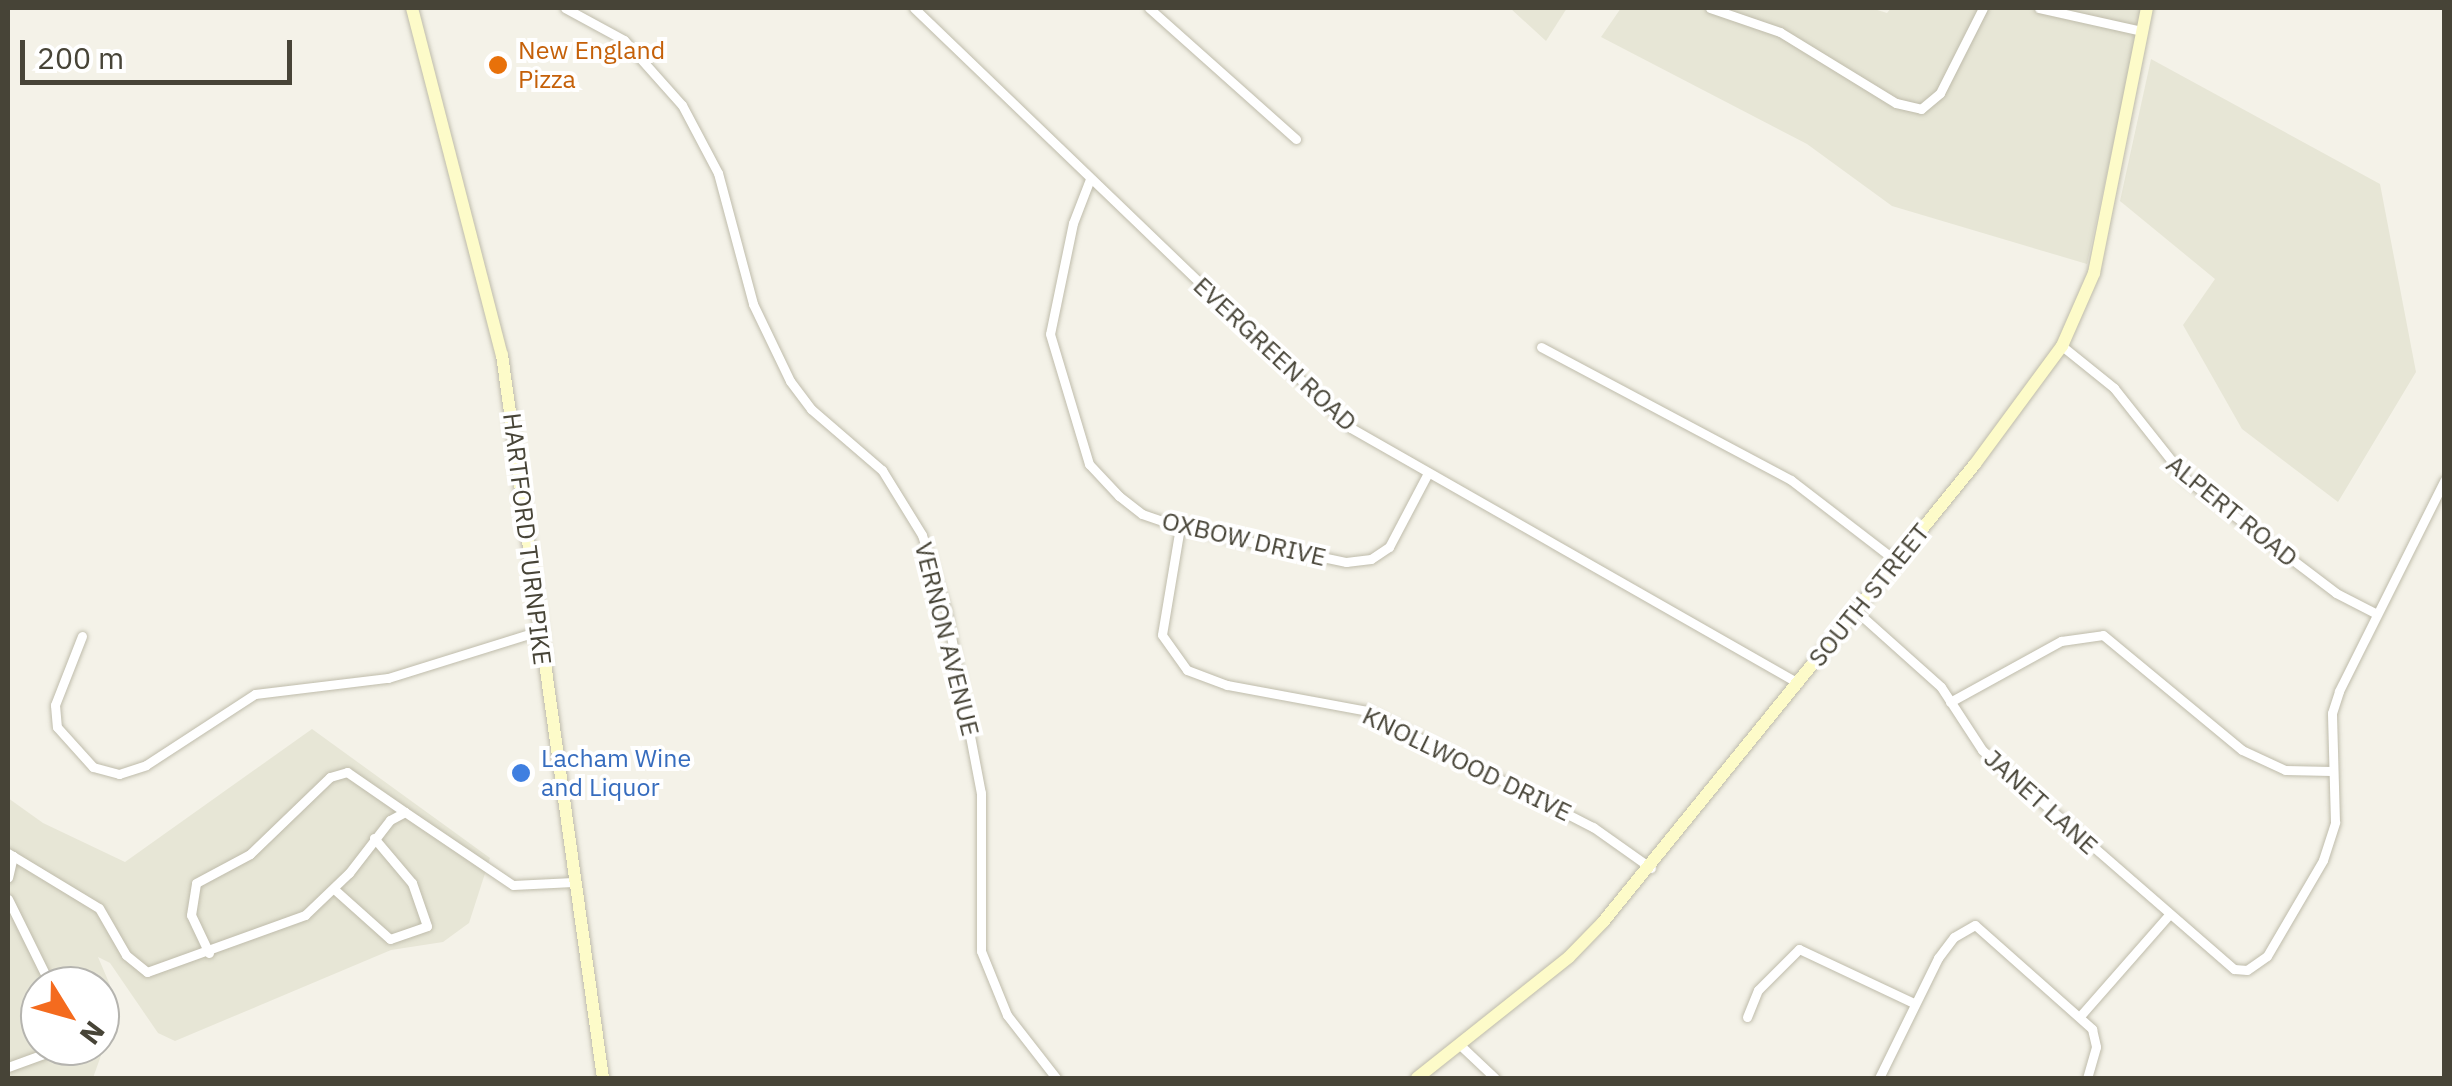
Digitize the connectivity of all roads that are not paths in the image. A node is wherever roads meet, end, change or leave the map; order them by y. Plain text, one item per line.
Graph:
1 (412, 8) edge
2 (565, 8) edge
3 (914, 8) edge
4 (1148, 8) edge
5 (1710, 8) edge
6 (1982, 8) edge
7 (2040, 8) edge
8 (2147, 8) edge
9 (2142, 31) junction
10 (1296, 139) dead end
11 (1090, 179) junction
12 (2062, 346) junction
13 (1541, 347) dead end
14 (1428, 473) junction
15 (2444, 481) edge
16 (1180, 527) junction
17 (1896, 561) junction
18 (1855, 610) junction
19 (2377, 614) junction
20 (539, 631) junction
21 (82, 636) dead end
22 (1798, 683) junction
23 (1950, 702) junction
24 (2332, 771) junction
25 (405, 812) junction
26 (374, 838) junction
27 (10, 855) edge
28 (1651, 868) junction
29 (8, 878) edge
30 (574, 882) junction
31 (334, 890) junction
32 (8, 899) edge
33 (2169, 915) junction
34 (209, 952) junction
35 (41, 966) edge
36 (1914, 1002) junction
37 (1746, 1016) dead end
38 (2082, 1016) junction
39 (1460, 1045) junction
40 (603, 1078) edge
41 (1056, 1078) edge
42 (1417, 1078) edge
43 (1495, 1078) edge
44 (1879, 1078) edge
45 (2087, 1078) edge

1 - 20 street, HARTFORD TURNPIKE
2 - 41 street, VERNON AVENUE
3 - 11 street, EVERGREEN ROAD
4 - 10 street
5 - 6 street
7 - 9 street
8 - 9 street, SOUTH STREET
9 - 12 street, SOUTH STREET
11 - 14 street, EVERGREEN ROAD
11 - 16 street, OXBOW DRIVE
12 - 17 street, SOUTH STREET
12 - 19 street, ALPERT ROAD
13 - 17 street
14 - 16 street, OXBOW DRIVE
14 - 22 street, EVERGREEN ROAD
15 - 19 street
16 - 28 street, KNOLLWOOD DRIVE
17 - 18 street, SOUTH STREET
18 - 22 street, SOUTH STREET
18 - 23 street, JANET LANE
19 - 24 street
20 - 21 street
20 - 30 street, HARTFORD TURNPIKE
22 - 28 street, SOUTH STREET
23 - 24 street
23 - 33 street, JANET LANE
24 - 33 street, JANET LANE
25 - 26 street
25 - 30 street
25 - 34 street
26 - 31 street
26 - 31 street
27 - 29 street
27 - 34 street
28 - 39 street, SOUTH STREET
30 - 40 street, HARTFORD TURNPIKE
31 - 34 street
32 - 35 street
33 - 38 street
36 - 37 street
36 - 38 street
36 - 44 street
38 - 45 street
39 - 42 street, SOUTH STREET
39 - 43 street

